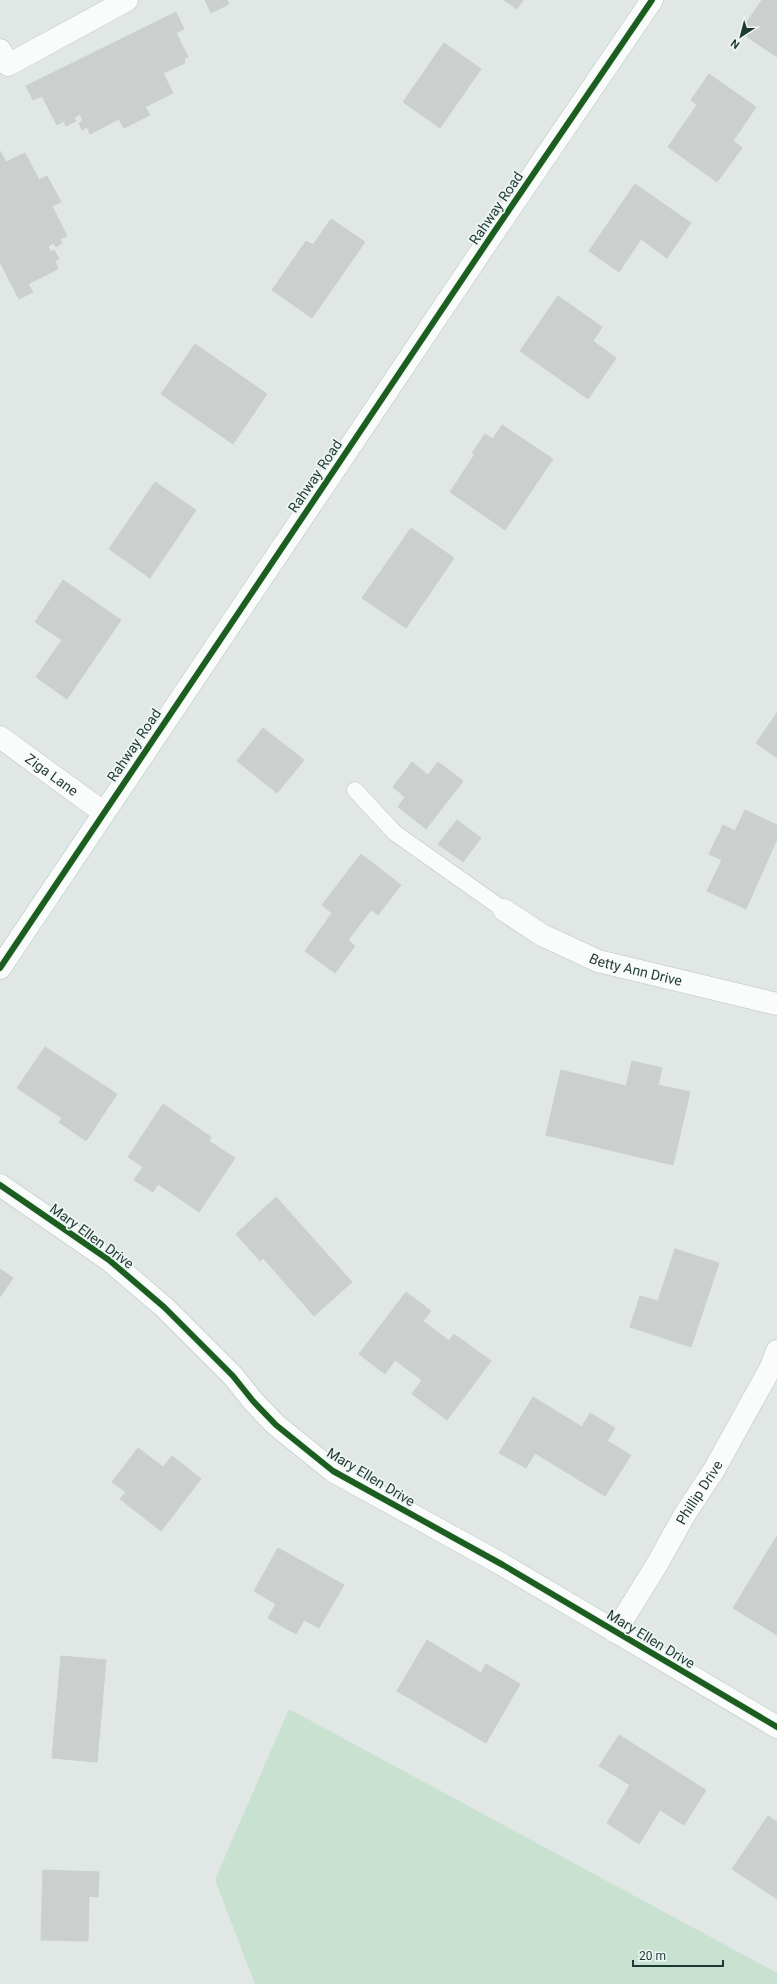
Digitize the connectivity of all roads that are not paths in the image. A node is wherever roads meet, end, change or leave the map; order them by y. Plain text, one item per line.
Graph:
1 (127, 0) edge
2 (652, 0) edge
3 (0, 50) edge
4 (0, 737) edge
5 (355, 790) dead end
6 (103, 812) junction
7 (504, 910) joint
8 (0, 968) edge
9 (777, 1004) edge
10 (0, 1185) edge
11 (777, 1352) edge
12 (616, 1632) junction
13 (777, 1727) edge

1 - 3 street
2 - 6 street, Rahway Road
4 - 6 street, Ziga Lane
5 - 7 lane
6 - 8 street, Rahway Road
7 - 9 street, Betty Ann Drive
10 - 12 street, Mary Ellen Drive
11 - 12 street, Phillip Drive
12 - 13 street, Mary Ellen Drive

